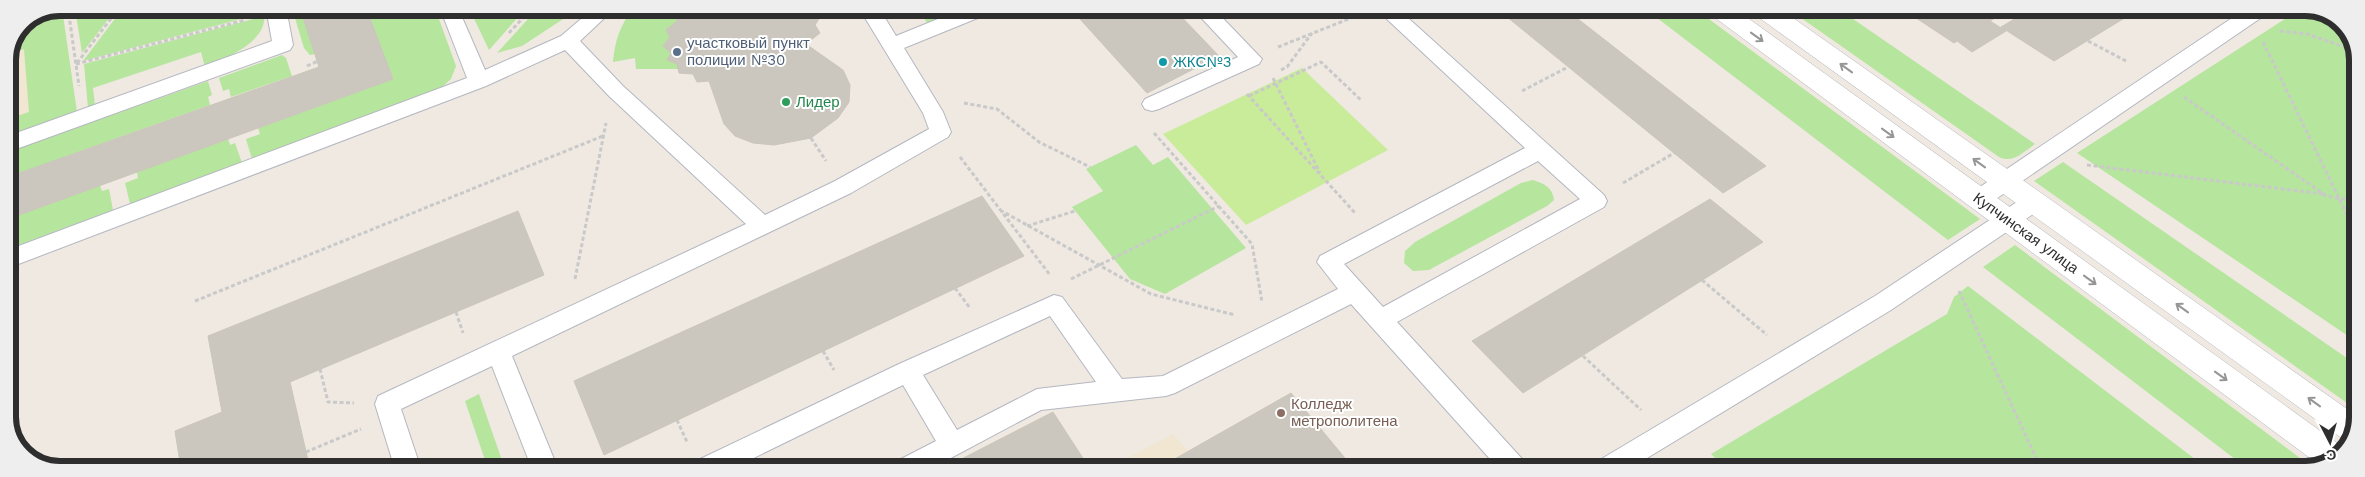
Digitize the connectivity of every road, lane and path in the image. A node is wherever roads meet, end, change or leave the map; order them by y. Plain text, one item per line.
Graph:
1 (69, 16) edge
2 (113, 16) edge
3 (255, 16) edge
4 (278, 16) edge
5 (452, 16) edge
6 (525, 16) edge
7 (597, 16) edge
8 (874, 16) edge
9 (963, 16) edge
10 (1210, 16) edge
11 (1354, 16) edge
12 (1394, 16) edge
13 (1729, 16) edge
14 (1773, 16) edge
15 (2249, 16) edge
16 (2272, 30) dead end
17 (1312, 33) junction
18 (508, 34) dead end
19 (2263, 36) dead end
20 (568, 41) junction
21 (2088, 41) dead end
22 (892, 45) junction
23 (2346, 47) edge
24 (1252, 59) junction
25 (76, 64) junction
26 (1568, 67) dead end
27 (1226, 71) junction
28 (2156, 78) junction
29 (479, 81) junction
30 (1277, 83) junction
31 (80, 91) dead end
32 (616, 91) junction
33 (1249, 96) junction
34 (1362, 101) dead end
35 (956, 102) dead end
36 (1152, 104) dead end
37 (1492, 107) junction
38 (1162, 128) dead end
39 (941, 132) junction
40 (603, 136) junction
41 (16, 141) edge
42 (1540, 150) junction
43 (1674, 153) dead end
44 (2079, 164) dead end
45 (1090, 167) dead end
46 (1322, 176) junction
47 (2005, 182) junction
48 (2325, 195) junction
49 (1979, 199) junction
50 (2339, 199) junction
51 (2349, 199) edge
52 (1594, 200) junction
53 (2034, 202) junction
54 (1218, 206) junction
55 (1000, 210) junction
56 (1075, 211) dead end
57 (2349, 219) edge
58 (2008, 220) junction
59 (763, 226) junction
60 (1027, 226) junction
61 (1376, 237) junction
62 (16, 255) edge
63 (1955, 255) junction
64 (1099, 267) junction
65 (1053, 278) dead end
66 (1702, 280) dead end
67 (1067, 282) dead end
68 (1355, 291) junction
69 (195, 301) dead end
70 (567, 320) junction
71 (1381, 320) junction
72 (1267, 328) junction
73 (498, 352) junction
74 (1583, 356) dead end
75 (1793, 356) junction
76 (320, 369) dead end
77 (908, 371) junction
78 (1116, 390) junction
79 (389, 410) junction
80 (2348, 426) edge
81 (1664, 433) junction
82 (952, 445) junction
83 (306, 452) dead end
84 (2328, 454) edge
85 (405, 461) edge
86 (542, 461) edge
87 (722, 461) edge
88 (921, 461) edge
89 (1508, 461) edge
90 (1620, 461) edge
91 (2037, 461) edge

1 - 25 path
2 - 25 path
3 - 25 path
4 - 41 lane
5 - 29 lane
6 - 18 path
7 - 20 lane
8 - 22 lane
9 - 22 lane
10 - 24 lane
11 - 17 path
12 - 37 lane
13 -> 49 street, Купчинская улица
47 -> 14 street, Купчинская улица
15 - 28 lane
16 - 23 path
17 - 24 path
17 - 30 path
19 - 50 path
20 - 29 lane
20 - 32 lane
21 - 28 path
22 - 39 lane
24 - 27 lane
25 - 31 path
26 - 37 path
27 - 33 path
27 - 36 lane
28 - 47 lane
28 - 48 path
29 - 62 lane
30 - 33 path
30 - 34 path
30 - 46 path
32 - 40 path
32 - 59 lane
33 - 46 path
35 - 45 path
37 - 42 lane
38 - 54 path
39 - 55 path
39 - 59 lane
40 - 69 path
40 - 70 path
42 - 52 lane
42 - 61 lane
43 - 52 path
44 - 48 path
46 - 61 path
47 - 49 lane
47 - 53 street, Купчинская улица
48 - 50 path
49 - 58 street, Купчинская улица
50 - 51 path
50 - 57 path
52 - 71 lane
53 - 58 lane
80 -> 53 street, Купчинская улица
54 - 64 path
54 - 72 path
55 - 60 path
55 - 65 path
56 - 60 path
58 - 63 lane
58 -> 84 street, Купчинская улица
59 - 70 lane
60 - 64 path
61 - 68 lane
63 - 75 lane
63 - 91 path
64 - 67 path
64 - 72 path
66 - 75 path
68 - 71 lane
68 - 72 lane
70 - 73 lane
71 - 89 lane
72 - 78 lane
73 - 79 lane
73 - 86 lane
74 - 81 path
75 - 81 lane
76 - 79 path
77 - 78 lane
77 - 82 lane
77 - 87 lane
78 - 82 lane
79 - 83 path
79 - 85 lane
81 - 90 lane
82 - 88 lane

